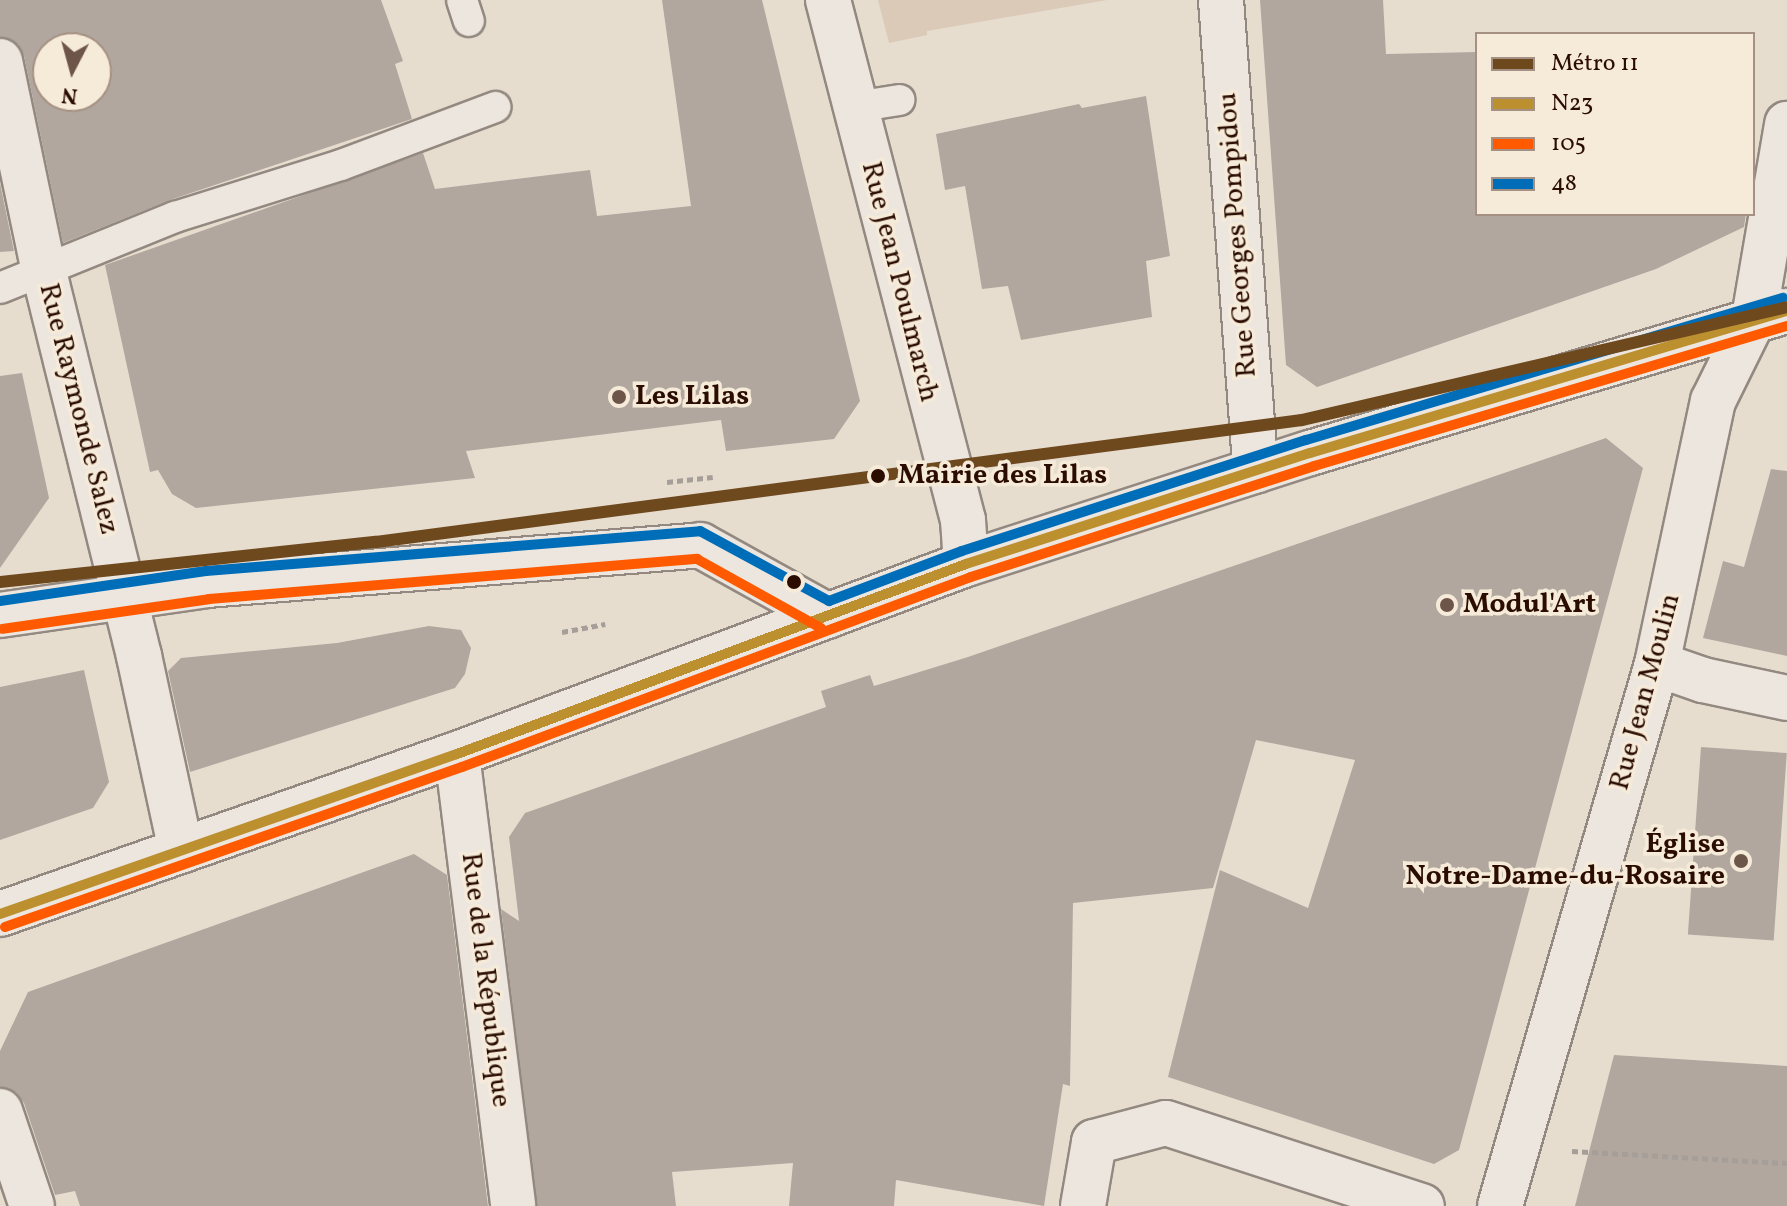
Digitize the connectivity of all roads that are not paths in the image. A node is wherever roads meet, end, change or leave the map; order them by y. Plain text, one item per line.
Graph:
1 (828, 0) edge
2 (1221, 0) edge
3 (0, 61) edge
4 (899, 100) dead end
5 (495, 107) dead end
6 (855, 107) junction
7 (1787, 124) edge
8 (44, 272) junction
9 (0, 288) edge
10 (1770, 314) edge
11 (1256, 471) junction
12 (966, 564) junction
13 (123, 596) junction
14 (0, 615) edge
15 (828, 616) junction
16 (1657, 664) junction
17 (1787, 698) edge
18 (457, 754) junction
19 (181, 851) junction
20 (0, 914) edge
21 (0, 1111) edge
22 (32, 1206) edge
23 (513, 1206) edge
24 (1083, 1206) edge
25 (1422, 1206) edge
26 (1500, 1206) edge

1 - 6 street, Rue Jean Poulmarch
2 - 11 street, Rue Georges Pompidou
3 - 8 street, Rue Raymonde Salez
4 - 6 lane
5 - 8 lane
6 - 12 street, Rue Jean Poulmarch
7 - 10 street, Rue Jean Moulin
8 - 9 lane
8 - 13 street, Rue Raymonde Salez
10 - 11 street
10 - 16 street, Rue Jean Moulin
11 - 12 street
12 - 15 street
13 - 14 street
13 - 15 street
13 - 19 street, Rue Raymonde Salez
15 - 18 street
16 - 17 street
16 - 26 street, Rue Jean Moulin
18 - 19 street
18 - 23 street, Rue de la République
19 - 20 street
21 - 22 street
24 - 25 street

